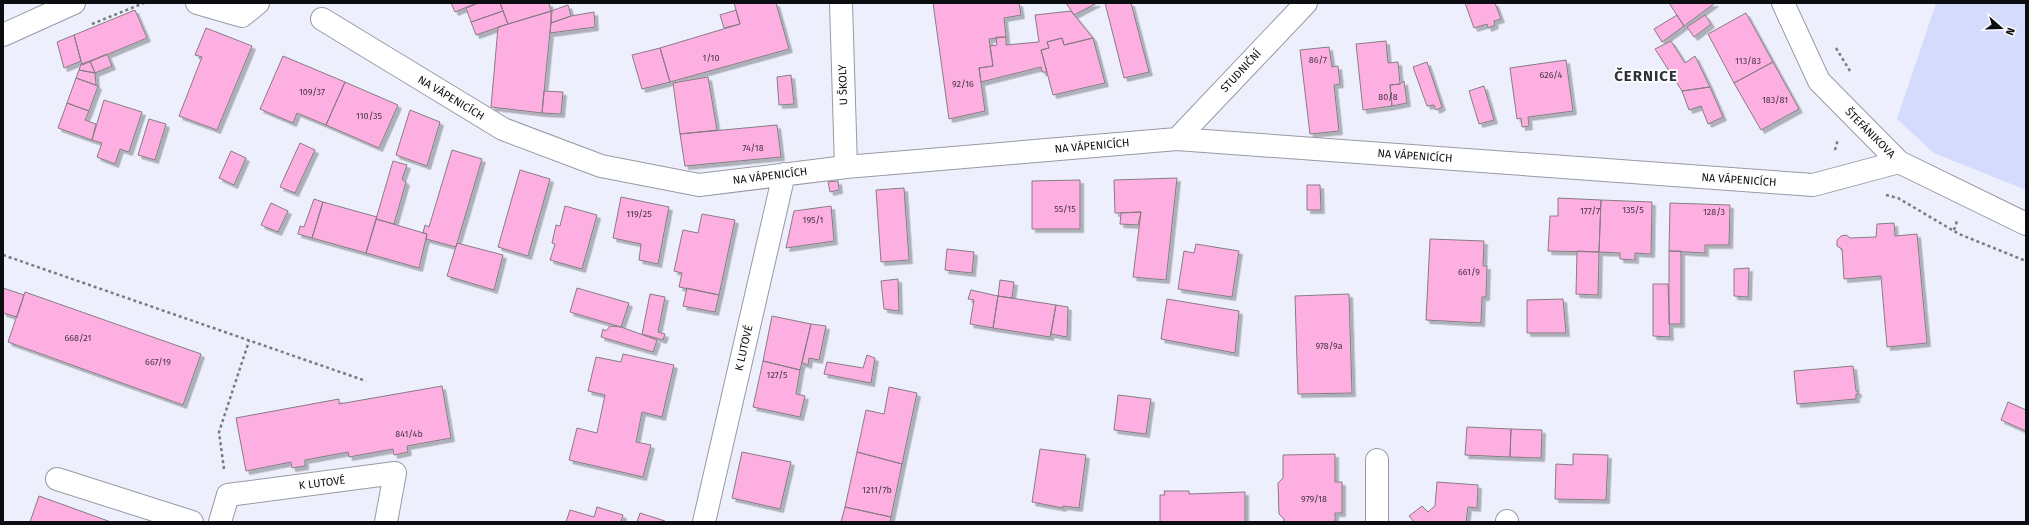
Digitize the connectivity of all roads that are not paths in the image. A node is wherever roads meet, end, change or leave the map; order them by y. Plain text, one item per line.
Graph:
1 (74, 3) edge
2 (196, 3) edge
3 (258, 3) edge
4 (840, 3) edge
5 (1306, 3) edge
6 (1783, 3) edge
7 (322, 19) dead end
8 (3, 35) edge
9 (1177, 139) junction
10 (1899, 162) junction
11 (846, 167) junction
12 (784, 174) junction
13 (2026, 224) edge
14 (1376, 460) dead end
15 (57, 479) dead end
16 (192, 522) edge
17 (220, 522) edge
18 (386, 522) edge
19 (704, 522) edge
20 (1377, 522) edge

1 - 8 street
2 - 3 street
4 - 11 street, U ŠKOLY
5 - 9 street, STUDNIČNÍ
6 - 10 street, ŠTEFÁNIKOVA
7 - 12 street, NA VÁPENICÍCH
9 - 10 street, NA VÁPENICÍCH
9 - 11 street, NA VÁPENICÍCH
10 - 13 street, ŠTEFÁNIKOVA
11 - 12 street, NA VÁPENICÍCH
12 - 19 street, K LUTOVÉ
14 - 20 street
15 - 16 street
17 - 18 street, K LUTOVÉ

